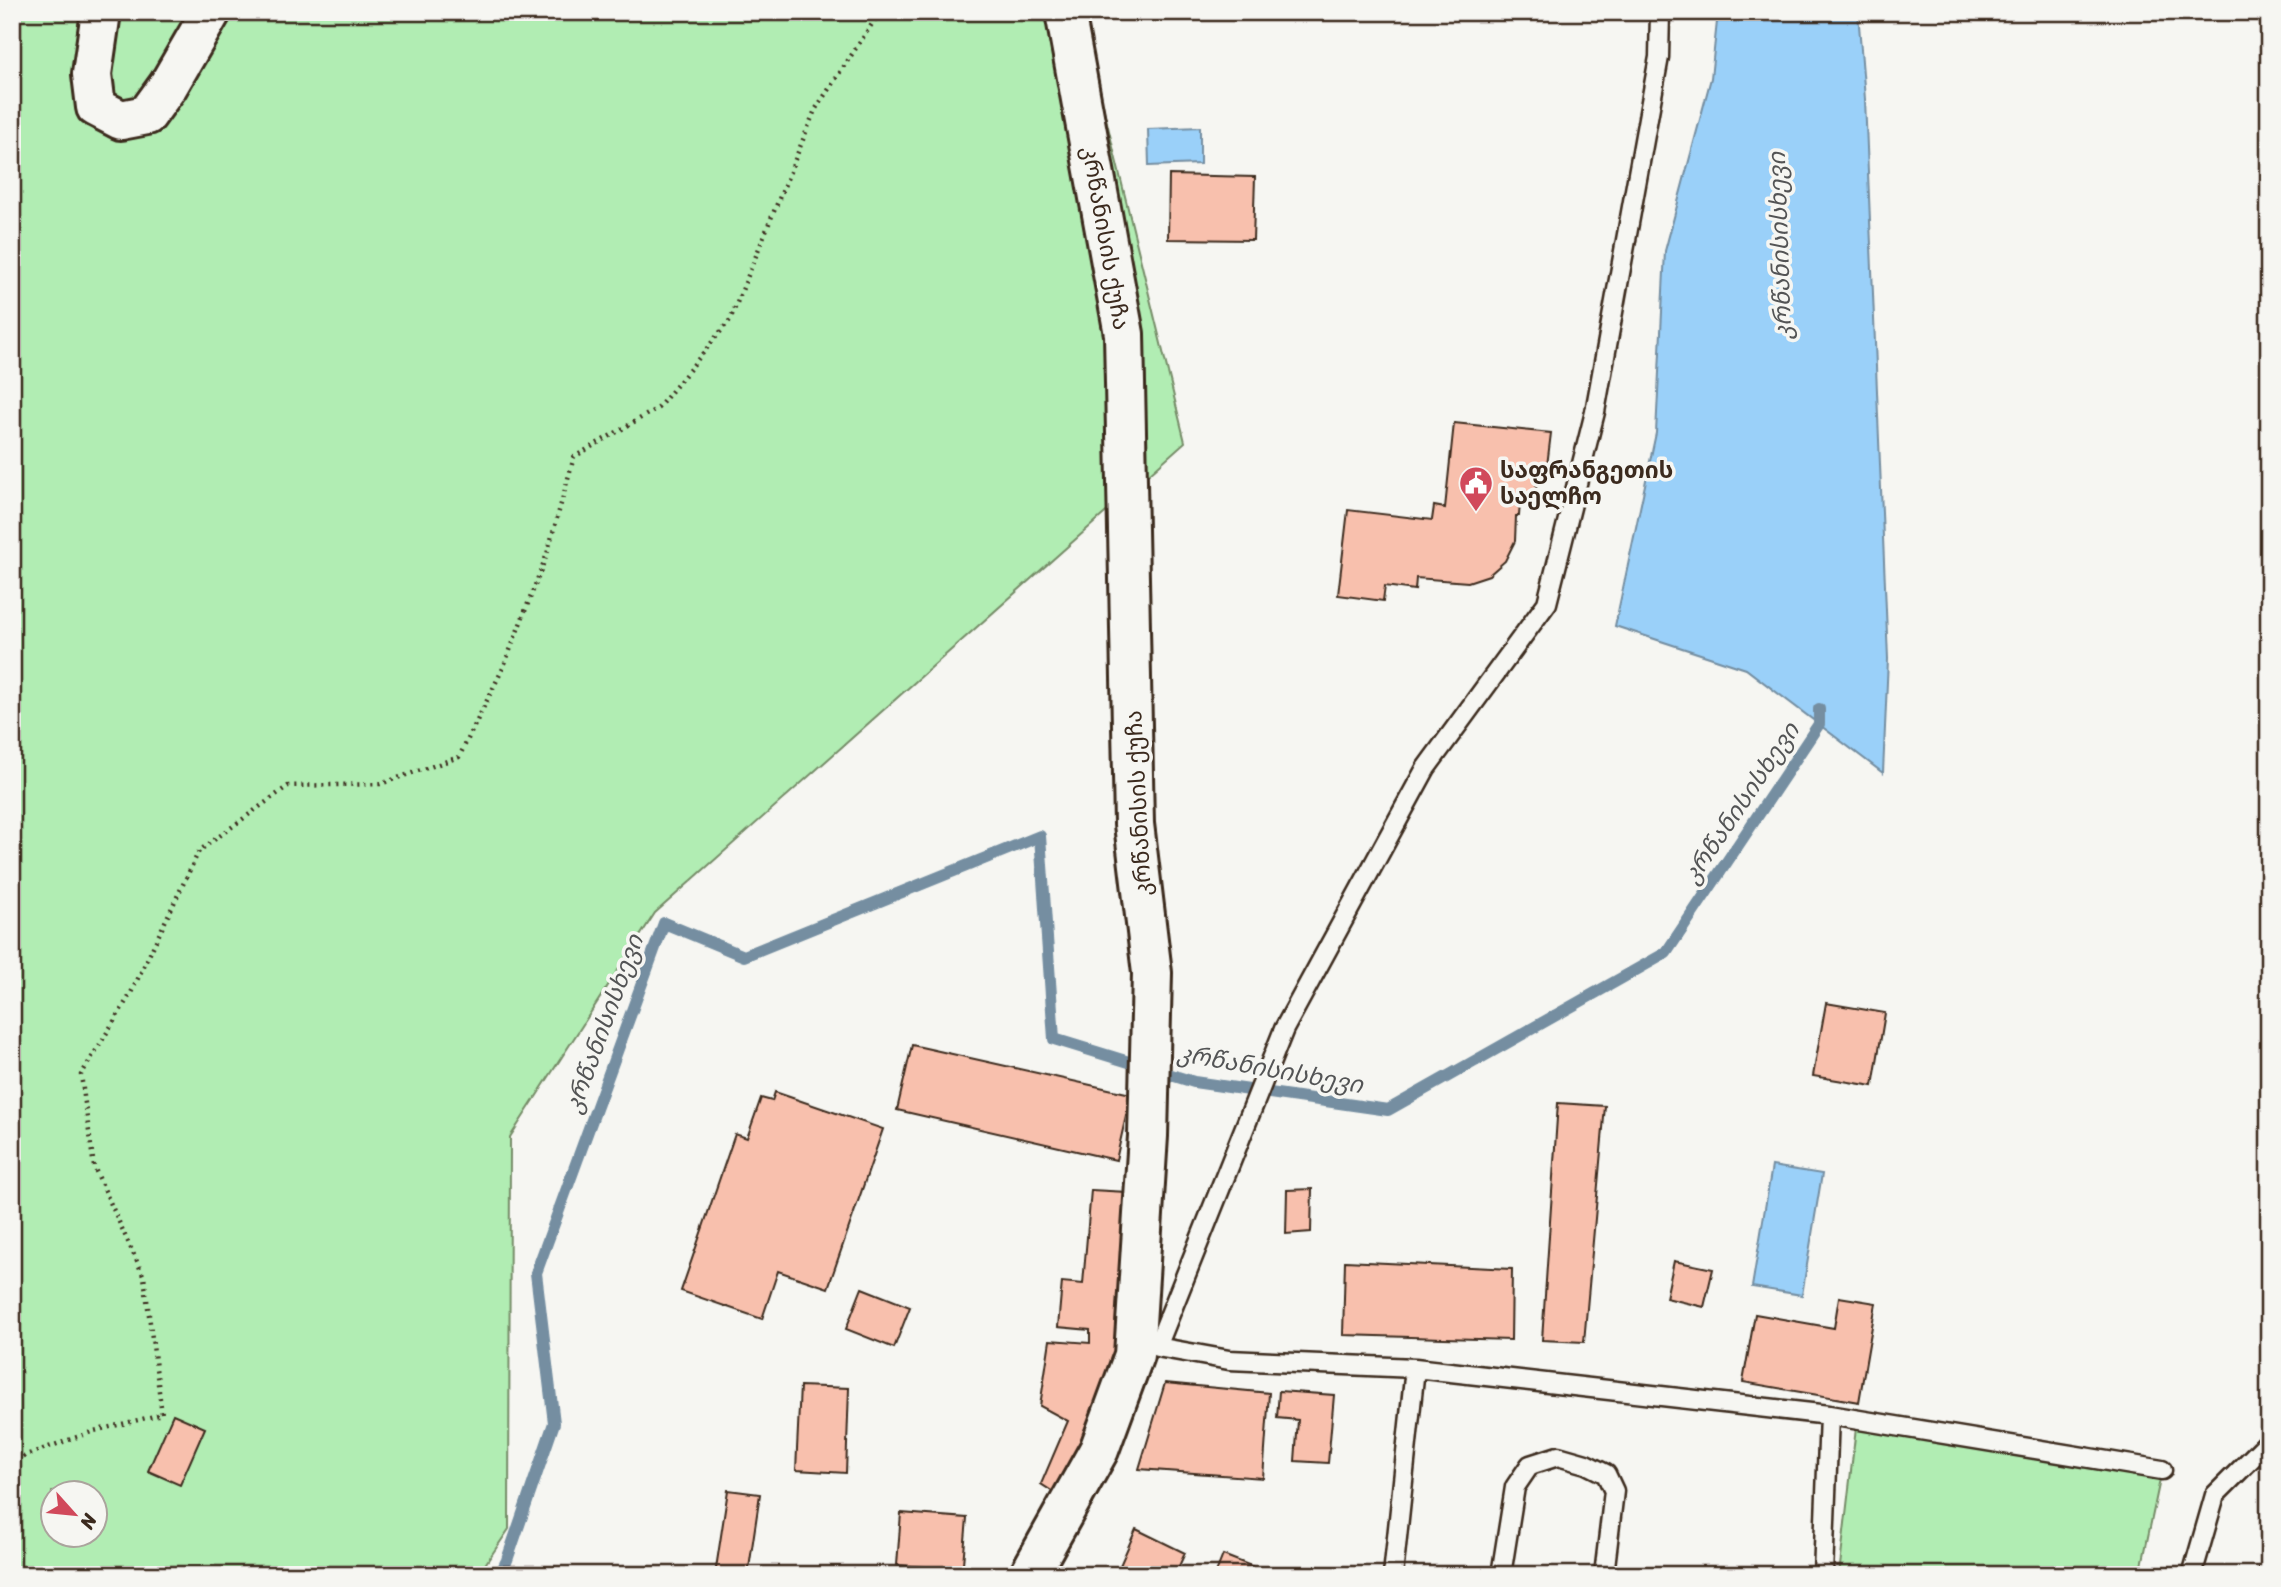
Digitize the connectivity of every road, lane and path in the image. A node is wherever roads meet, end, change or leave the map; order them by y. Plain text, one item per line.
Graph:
1 (101, 12) edge
2 (211, 12) edge
3 (880, 12) edge
4 (1065, 12) edge
5 (1660, 12) edge
6 (1415, 1368) junction
7 (1829, 1415) junction
8 (2269, 1441) edge
9 (12, 1466) edge
10 (2162, 1470) dead end
11 (1029, 1575) edge
12 (1392, 1575) edge
13 (1501, 1575) edge
14 (1604, 1575) edge
15 (1823, 1575) edge
16 (2192, 1575) edge

1 - 2 street
3 - 9 path
4 - 11 street, კრწანისის ქუჩა
5 - 6 lane
6 - 7 lane
6 - 12 lane
7 - 10 lane
7 - 15 lane
8 - 16 lane
13 - 14 lane

